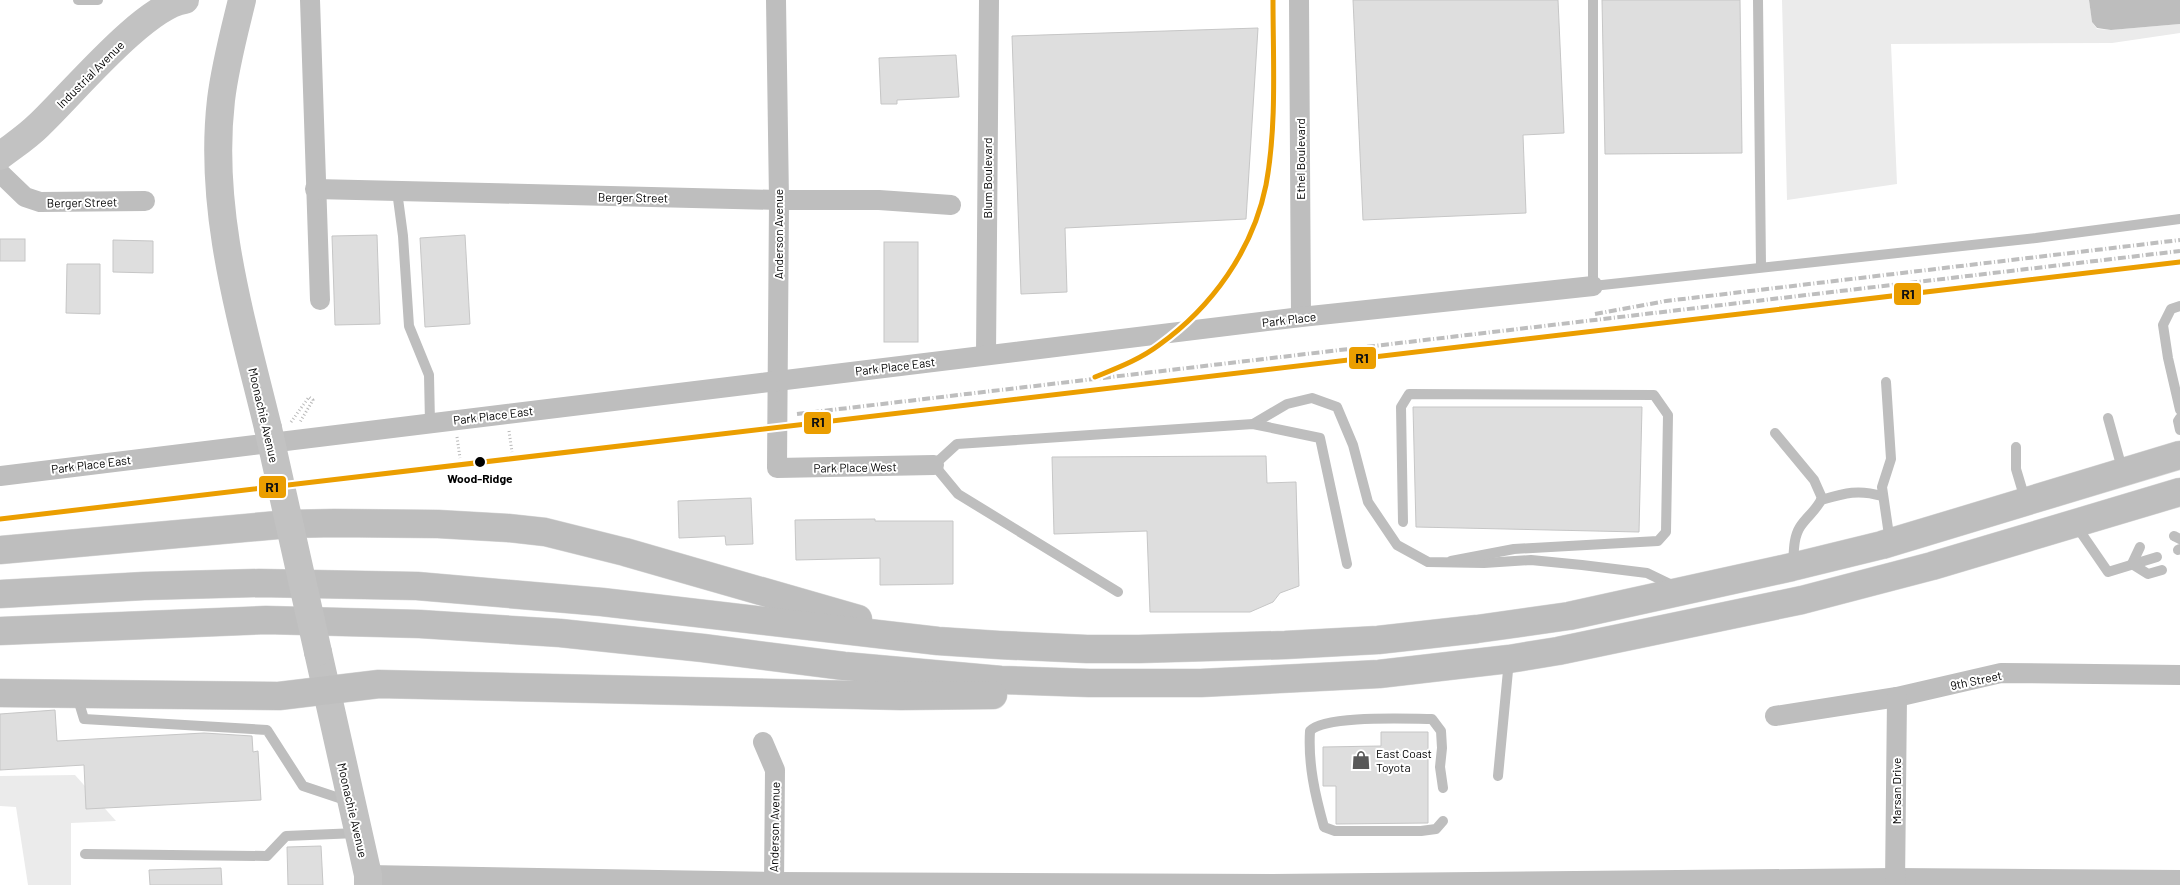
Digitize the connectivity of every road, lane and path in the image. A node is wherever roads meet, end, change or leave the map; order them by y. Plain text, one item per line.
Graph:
1 (78, 0) edge
2 (98, 0) edge
3 (185, 0) edge
4 (242, 0) edge
5 (310, 0) edge
6 (776, 0) edge
7 (989, 0) edge
8 (1299, 0) edge
9 (1593, 0) edge
10 (1758, 0) edge
11 (0, 156) edge
12 (0, 173) edge
13 (315, 189) junction
14 (397, 191) junction
15 (779, 200) junction
16 (145, 201) dead end
17 (951, 205) dead end
18 (2180, 219) edge
19 (1761, 266) junction
20 (1593, 286) junction
21 (320, 300) dead end
22 (2180, 306) edge
23 (1301, 317) junction
24 (986, 355) junction
25 (777, 380) junction
26 (1886, 382) dead end
27 (2180, 410) edge
28 (2108, 418) dead end
29 (2180, 418) edge
30 (430, 423) junction
31 (1253, 424) junction
32 (279, 425) junction
33 (509, 425) dead end
34 (297, 426) dead end
35 (2180, 430) edge
36 (456, 431) dead end
37 (1775, 433) dead end
38 (2016, 447) dead end
39 (512, 452) dead end
40 (2180, 456) edge
41 (460, 458) dead end
42 (934, 465) junction
43 (777, 468) joint
44 (2124, 472) junction
45 (0, 476) edge
46 (2180, 492) edge
47 (1882, 496) junction
48 (1821, 500) junction
49 (2026, 502) junction
50 (1402, 522) dead end
51 (2075, 523) junction
52 (289, 524) junction
53 (1890, 543) junction
54 (2140, 547) dead end
55 (0, 550) edge
56 (2158, 556) dead end
57 (1452, 561) junction
58 (1348, 564) dead end
59 (2132, 564) junction
60 (1792, 567) junction
61 (2162, 570) dead end
62 (1687, 591) junction
63 (1118, 592) dead end
64 (0, 594) edge
65 (0, 631) edge
66 (938, 642) junction
67 (1509, 659) junction
68 (2180, 675) edge
69 (1201, 683) junction
70 (326, 690) junction
71 (0, 693) edge
72 (76, 693) junction
73 (1897, 697) junction
74 (1775, 716) dead end
75 (763, 742) dead end
76 (1498, 776) dead end
77 (1443, 788) dead end
78 (352, 802) junction
79 (1443, 821) dead end
80 (358, 832) junction
81 (85, 854) dead end
82 (368, 880) edge
83 (2180, 880) edge
84 (1895, 882) edge
85 (774, 884) edge
86 (1272, 884) edge

1 - 2 lane
3 - 11 main road, Industrial Avenue
4 - 32 main road, Moonachie Avenue
5 - 13 street
6 - 15 street, Anderson Avenue
7 - 24 street, Blum Boulevard
8 - 23 street, Ethel Boulevard
9 - 20 lane
10 - 19 lane
12 - 16 street, Berger Street
13 - 14 street, Berger Street
13 - 21 street
14 - 15 street, Berger Street
14 - 30 lane
15 - 17 street, Berger Street
15 - 25 street, Anderson Avenue
18 - 19 lane
19 - 20 lane
20 - 23 street, Park Place
22 - 27 lane
23 - 24 street, Park Place
24 - 25 street, Park Place East
25 - 30 street, Park Place East
25 - 43 street, Anderson Avenue
26 - 47 lane
28 - 44 lane
29 - 35 lane
30 - 45 street, Park Place East
31 - 42 lane
31 - 57 lane
31 - 58 lane
32 - 34 path
32 - 52 main road, Moonachie Avenue, bridge
33 - 39 path
36 - 41 path
37 - 48 lane
38 - 49 lane
40 - 44 highway
42 - 43 street, Park Place West
42 - 63 lane
44 - 49 highway
46 - 51 highway
47 - 48 lane
47 - 53 lane
48 - 60 lane
49 - 53 highway
50 - 57 lane
51 - 59 lane
51 - 67 highway
52 - 55 highway
52 - 66 highway
52 - 70 main road, Moonachie Avenue, bridge
53 - 60 highway
54 - 59 lane
56 - 59 lane
57 - 62 lane
59 - 61 lane
60 - 62 highway
62 - 66 highway
64 - 66 highway
65 - 69 highway
67 - 69 highway
67 - 76 lane
68 - 73 street, 9th Street
69 - 70 highway
70 - 72 highway
70 - 78 main road, Moonachie Avenue
71 - 72 highway
72 - 78 lane
73 - 74 street, 9th Street
73 - 84 street, Marsan Drive
75 - 85 street, Anderson Avenue
77 - 79 lane
78 - 80 main road, Moonachie Avenue
80 - 81 lane
80 - 82 main road, Moonachie Avenue
82 - 85 street
83 - 84 street
84 - 86 street
85 - 86 street

